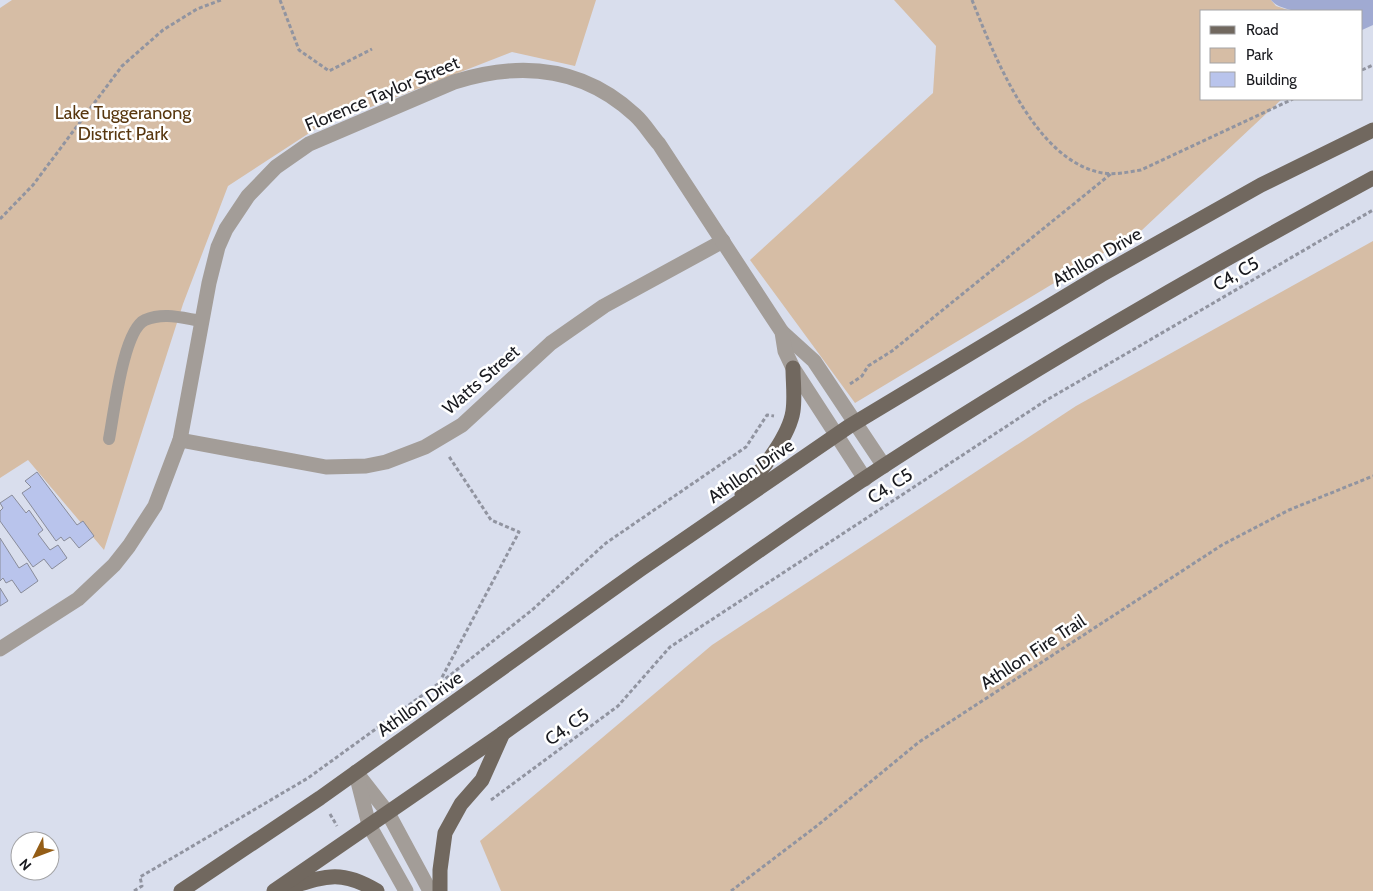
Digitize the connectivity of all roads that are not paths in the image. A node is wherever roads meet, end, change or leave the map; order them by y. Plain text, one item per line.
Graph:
1 (1373, 130) edge
2 (1373, 178) edge
3 (723, 242) junction
4 (202, 321) junction
5 (782, 332) junction
6 (793, 368) junction
7 (855, 422) junction
8 (836, 435) junction
9 (109, 439) dead end
10 (180, 440) junction
11 (884, 466) junction
12 (865, 479) junction
13 (727, 510) junction
14 (0, 648) edge
15 (503, 733) junction
16 (356, 772) junction
17 (388, 813) junction
18 (369, 825) junction
19 (181, 891) edge
20 (274, 891) edge
21 (279, 891) edge
22 (377, 891) edge
23 (406, 891) edge
24 (430, 891) edge
25 (440, 891) edge

1 - 7 main road, Athllon Drive
2 - 11 main road
3 - 4 street, Florence Taylor Street
3 - 5 street, Florence Taylor Street
3 - 10 street, Watts Street
4 - 9 lane
4 - 10 street, Florence Taylor Street
5 - 6 street, Florence Taylor Street
5 - 7 street, Florence Taylor Street
6 - 8 street, Florence Taylor Street
6 - 13 main road
7 - 8 main road, Athllon Drive
7 - 11 street, Florence Taylor Street
8 - 12 street, Florence Taylor Street
8 - 13 main road, Athllon Drive
10 - 14 street, Florence Taylor Street
11 - 12 main road
12 - 15 main road
13 - 16 main road, Athllon Drive
15 - 17 main road
15 - 25 main road
16 - 17 street
16 - 18 street
16 - 19 main road, Athllon Drive
17 - 18 main road
17 - 24 street
18 - 20 main road
18 - 23 street
21 - 22 main road

